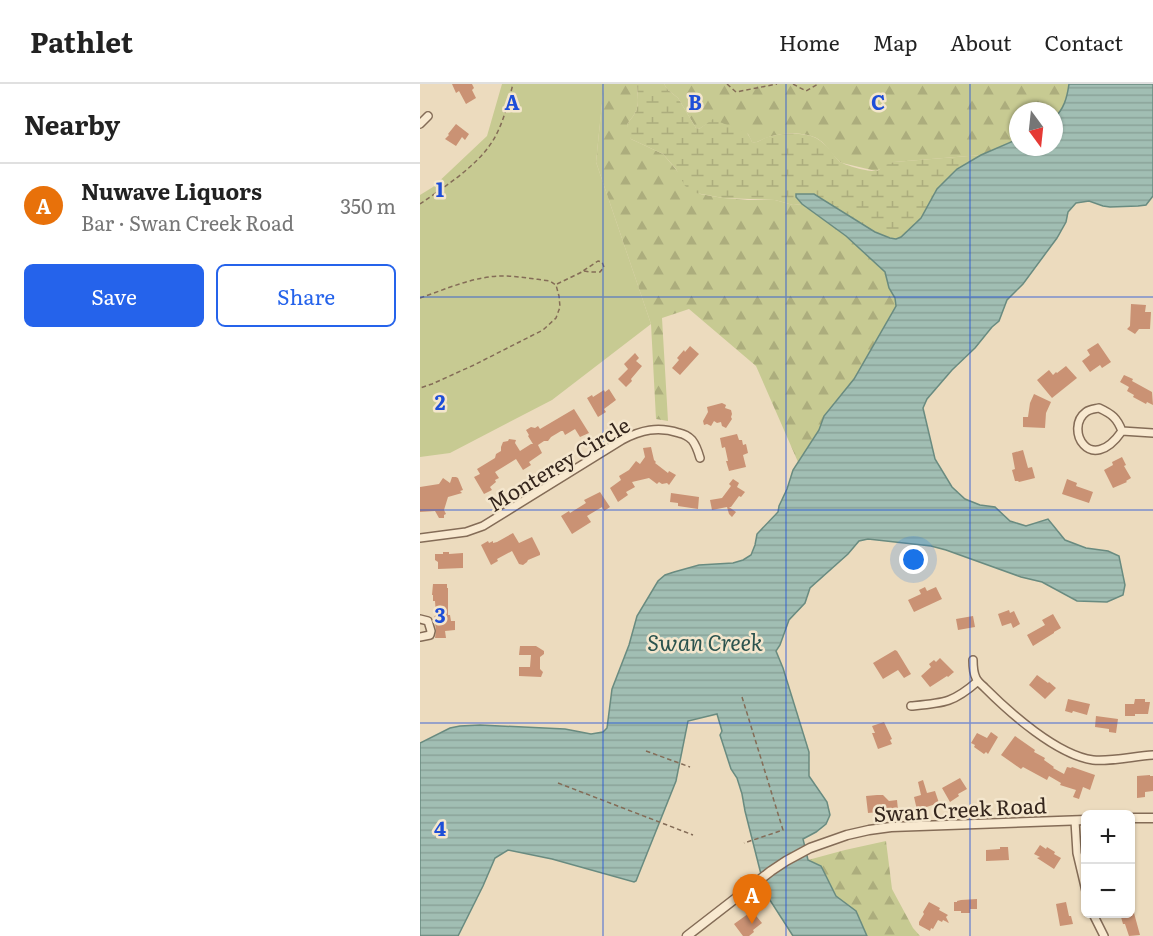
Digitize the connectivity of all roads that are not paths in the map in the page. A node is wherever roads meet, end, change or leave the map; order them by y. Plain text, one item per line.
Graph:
1 (428, 116) dead end
2 (420, 124) edge
3 (1122, 431) junction
4 (1153, 434) edge
5 (700, 458) dead end
6 (420, 538) edge
7 (420, 619) edge
8 (420, 637) edge
9 (973, 660) dead end
10 (978, 681) junction
11 (911, 706) dead end
12 (1153, 755) edge
13 (1135, 818) edge
14 (1153, 818) edge
15 (1081, 820) edge
16 (1075, 821) junction
17 (1081, 870) edge
18 (1095, 918) edge
19 (687, 936) edge
20 (1104, 936) edge

1 - 2 street
3 - 3 street
3 - 4 street
5 - 6 street, Monterey Circle
7 - 8 street
9 - 10 street
10 - 11 street
10 - 12 street
13 - 14 street
15 - 16 street, Swan Creek Road
16 - 17 street
16 - 19 street, Swan Creek Road
18 - 20 street

